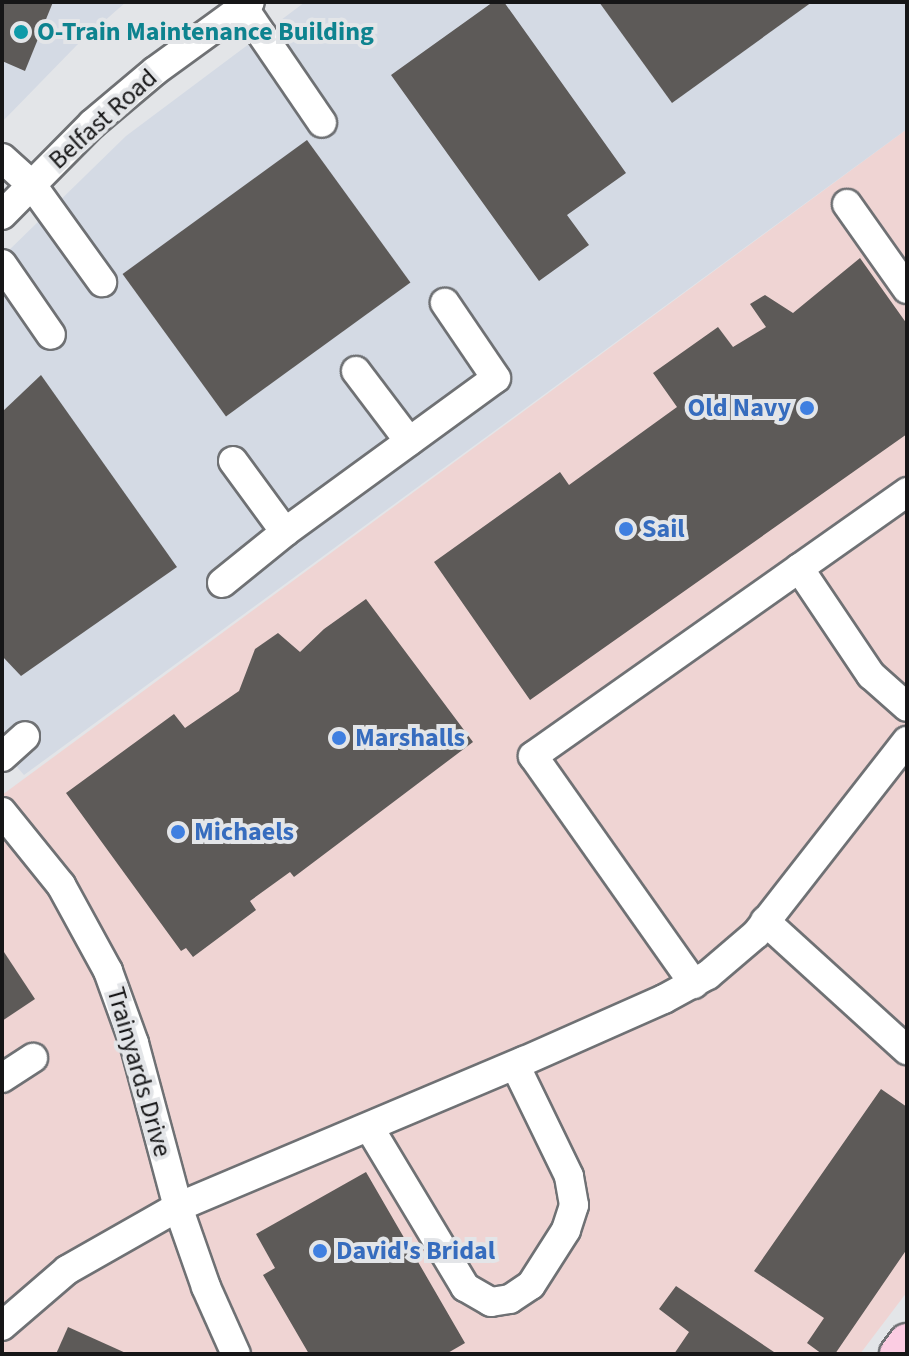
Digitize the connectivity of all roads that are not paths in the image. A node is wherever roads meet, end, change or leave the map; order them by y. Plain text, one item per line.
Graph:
1 (246, 4) edge
2 (322, 123) dead end
3 (2, 158) edge
4 (32, 185) junction
5 (847, 204) dead end
6 (2, 215) edge
7 (2, 264) edge
8 (102, 282) dead end
9 (907, 289) edge
10 (445, 303) dead end
11 (51, 335) dead end
12 (356, 371) dead end
13 (409, 441) junction
14 (233, 461) dead end
15 (907, 492) edge
16 (285, 532) junction
17 (799, 568) junction
18 (222, 583) dead end
19 (907, 707) edge
20 (25, 736) dead end
21 (907, 741) edge
22 (2, 757) edge
23 (2, 812) edge
24 (765, 921) junction
25 (694, 984) junction
26 (907, 1050) edge
27 (33, 1058) dead end
28 (515, 1065) junction
29 (2, 1078) edge
30 (369, 1127) junction
31 (178, 1207) junction
32 (2, 1326) edge
33 (907, 1342) edge
34 (236, 1354) edge
35 (898, 1354) edge

1 - 2 street
1 - 4 street, Belfast Road
3 - 4 street
4 - 6 street, Belfast Road
4 - 8 street
5 - 9 street
7 - 11 street
10 - 13 street
12 - 13 street
13 - 16 street
14 - 16 street
15 - 17 street
16 - 18 street
17 - 19 street
17 - 25 street
20 - 22 street
21 - 24 street
23 - 31 street, Trainyards Drive
24 - 25 street
24 - 26 street
25 - 28 street
27 - 29 street
28 - 30 street
28 - 30 street
30 - 31 street
31 - 32 street
31 - 34 street, Trainyards Drive
33 - 35 main road

